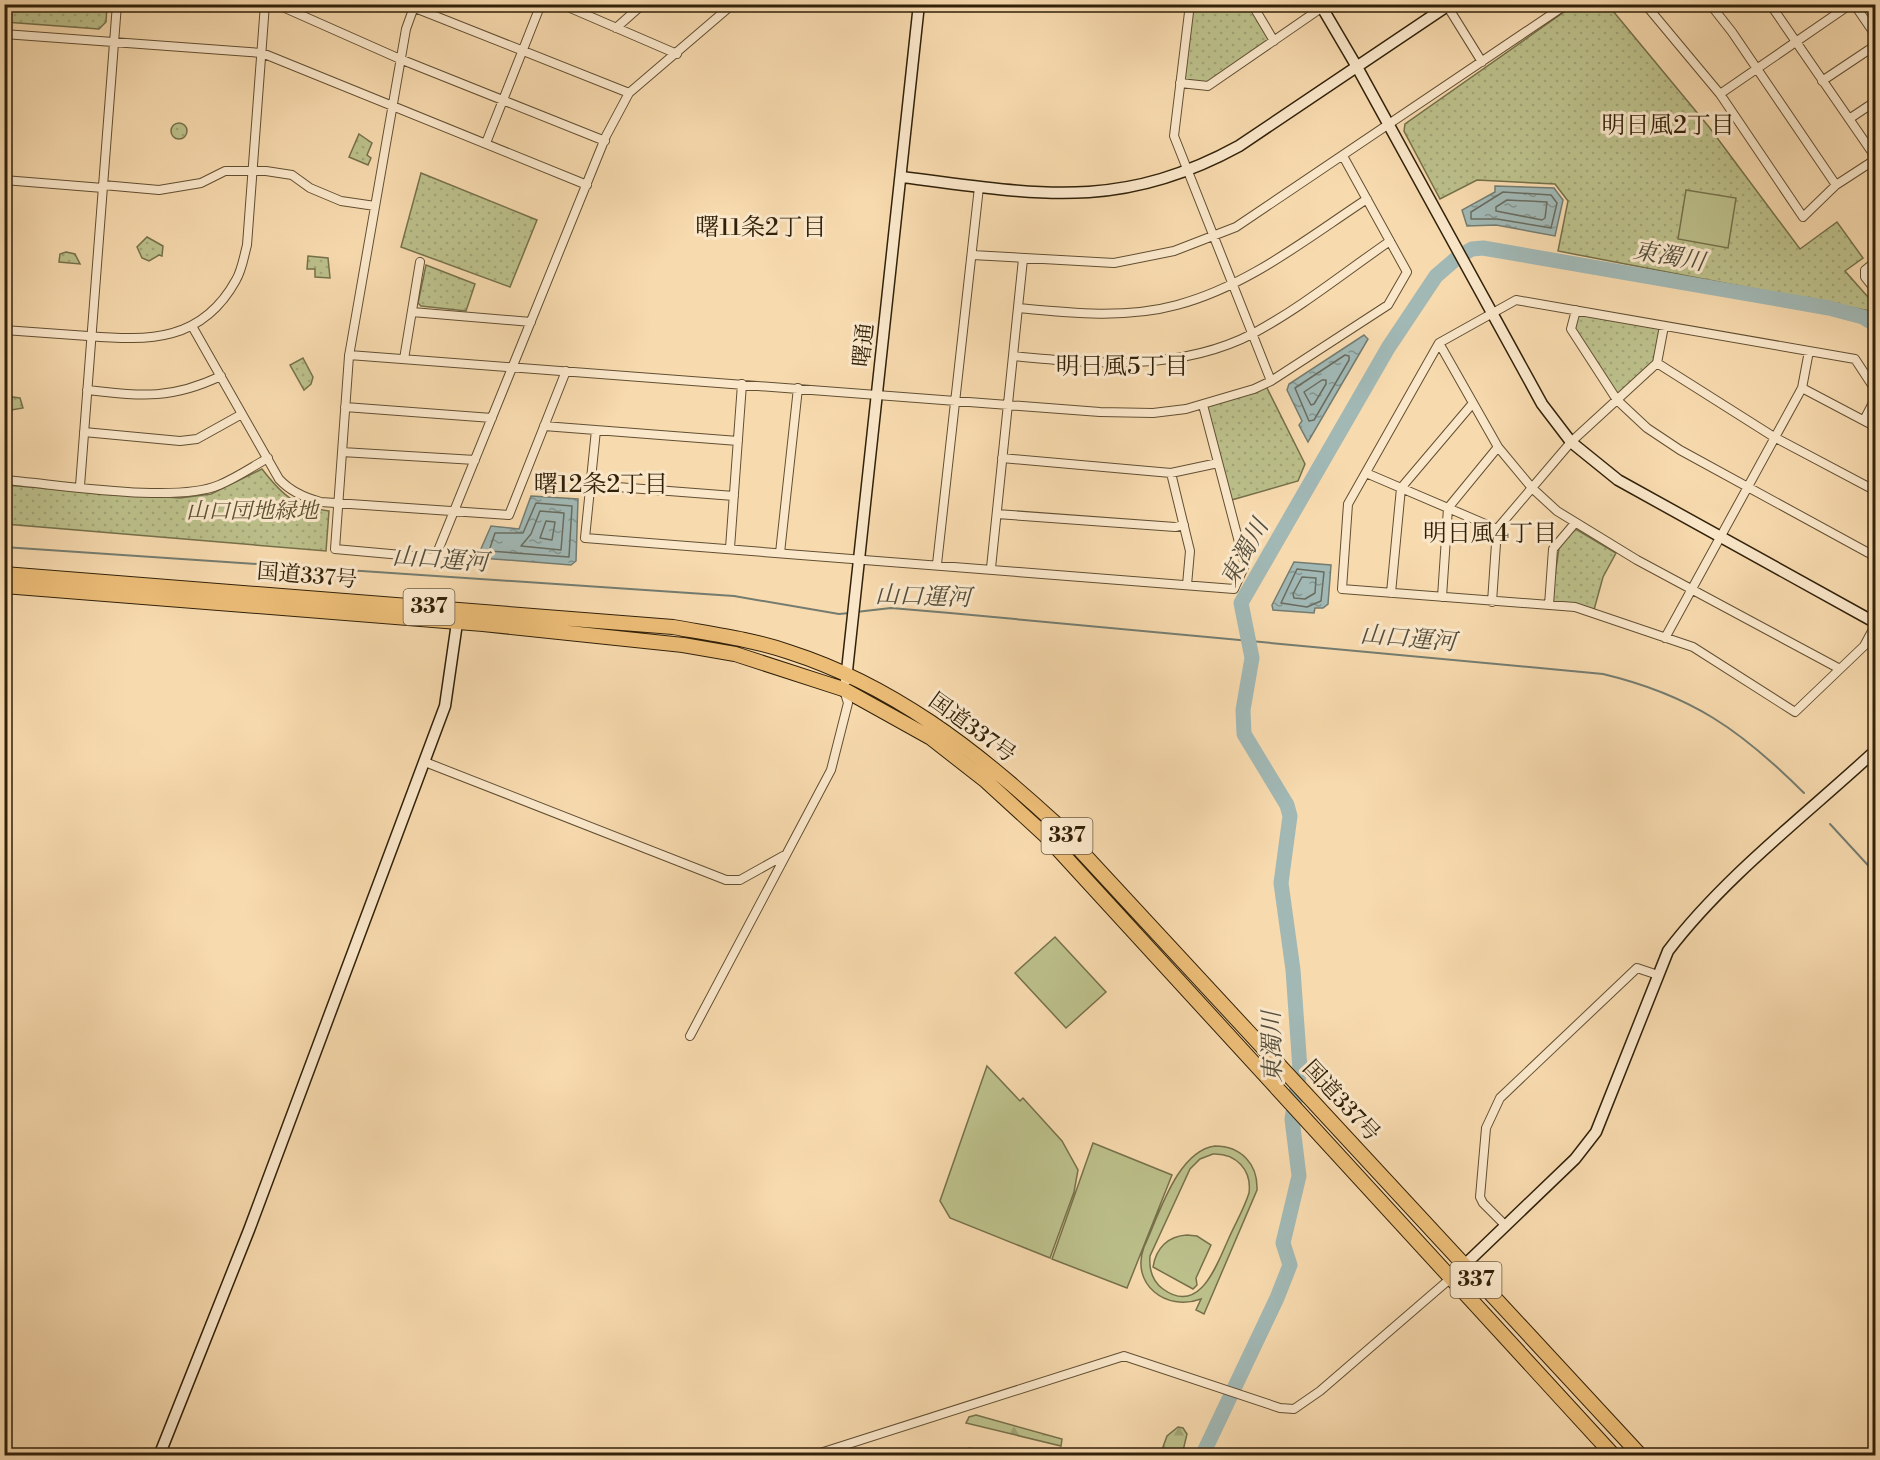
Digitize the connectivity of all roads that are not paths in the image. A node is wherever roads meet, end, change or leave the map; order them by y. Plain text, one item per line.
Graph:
1 (117, 4) edge
2 (265, 4) edge
3 (276, 4) edge
4 (405, 4) edge
5 (542, 4) edge
6 (561, 4) edge
7 (643, 4) edge
8 (733, 4) edge
9 (919, 4) edge
10 (1190, 4) edge
11 (1252, 4) edge
12 (1567, 4) edge
13 (1646, 4) edge
14 (1710, 4) edge
15 (1770, 4) edge
16 (1852, 4) edge
17 (1448, 5) edge
18 (414, 6) edge
19 (1323, 6) edge
20 (616, 28) junction
21 (4, 34) edge
22 (1875, 36) edge
23 (1274, 41) junction
24 (114, 42) junction
25 (1795, 42) junction
26 (1875, 45) edge
27 (521, 52) junction
28 (262, 53) junction
29 (677, 54) junction
30 (400, 58) junction
31 (1482, 62) junction
32 (1357, 67) junction
33 (1757, 68) junction
34 (1822, 81) junction
35 (1180, 83) junction
36 (629, 93) junction
37 (1720, 94) junction
38 (503, 100) junction
39 (1875, 101) edge
40 (392, 105) junction
41 (1849, 119) junction
42 (1389, 125) junction
43 (604, 141) junction
44 (486, 143) junction
45 (1343, 156) junction
46 (1875, 158) edge
47 (254, 171) junction
48 (1189, 171) junction
49 (902, 177) junction
50 (4, 180) edge
51 (587, 184) junction
52 (1836, 185) junction
53 (103, 186) junction
54 (979, 187) junction
55 (1367, 199) junction
56 (375, 206) junction
57 (1214, 236) junction
58 (1390, 241) junction
59 (972, 255) junction
60 (1023, 260) junction
61 (1875, 261) edge
62 (420, 262) dead end
63 (1233, 285) junction
64 (1875, 291) edge
65 (1018, 308) junction
66 (1576, 310) junction
67 (412, 312) junction
68 (1492, 312) junction
69 (531, 322) junction
70 (192, 326) junction
71 (1664, 326) junction
72 (4, 330) edge
73 (1252, 333) junction
74 (92, 336) junction
75 (1438, 343) junction
76 (1809, 351) junction
77 (349, 355) junction
78 (1013, 356) junction
79 (404, 359) junction
80 (1657, 363) junction
81 (512, 368) junction
82 (566, 372) junction
83 (221, 376) junction
84 (1271, 381) junction
85 (742, 384) junction
86 (798, 388) junction
87 (1802, 388) junction
88 (87, 390) junction
89 (1875, 391) edge
90 (878, 394) junction
91 (1875, 397) edge
92 (957, 400) junction
93 (1617, 400) junction
94 (1473, 403) junction
95 (1008, 404) junction
96 (1203, 405) junction
97 (345, 407) junction
98 (242, 414) junction
99 (492, 418) junction
100 (1864, 420) junction
101 (544, 426) junction
102 (1875, 427) edge
103 (596, 430) junction
104 (84, 432) junction
105 (1774, 437) junction
106 (738, 441) junction
107 (1570, 442) junction
108 (1498, 447) junction
109 (342, 452) junction
110 (268, 458) junction
111 (1002, 458) junction
112 (475, 460) junction
113 (1218, 463) junction
114 (1172, 473) junction
115 (1366, 473) junction
116 (4, 480) edge
117 (591, 485) junction
118 (80, 486) junction
119 (1747, 487) junction
120 (1401, 488) junction
121 (1532, 488) junction
122 (1875, 491) edge
123 (734, 496) junction
124 (338, 503) junction
125 (1448, 508) junction
126 (454, 512) junction
127 (996, 514) junction
128 (1575, 523) junction
129 (1184, 525) junction
130 (1497, 529) junction
131 (1720, 538) junction
132 (730, 548) junction
133 (780, 554) junction
134 (1875, 557) edge
135 (860, 559) junction
136 (937, 564) junction
137 (991, 568) junction
138 (4, 574) edge
139 (1187, 585) junction
140 (4, 586) edge
141 (1692, 590) junction
142 (1391, 593) junction
143 (1442, 597) junction
144 (1492, 602) junction
145 (1549, 605) junction
146 (458, 616) junction
147 (1875, 623) edge
148 (1665, 638) junction
149 (1840, 669) junction
150 (847, 674) junction
151 (843, 689) junction
152 (1875, 750) edge
153 (425, 762) junction
154 (783, 856) junction
155 (1658, 975) junction
156 (690, 1036) dead end
157 (1505, 1225) junction
158 (1463, 1266) junction
159 (1451, 1278) junction
160 (817, 1454) edge
161 (159, 1455) edge
162 (1614, 1455) edge
163 (1641, 1455) edge

1 - 24 street
2 - 28 street
3 - 30 street
4 - 18 street
5 - 27 street
6 - 20 street
7 - 20 street
8 - 29 street
9 - 49 street, 曙通
10 - 35 street
11 - 23 street
12 - 31 street
13 - 37 street
14 - 33 street
15 - 25 street
16 - 22 street
16 - 25 street
17 - 31 street
17 - 32 street
18 - 27 street
18 - 30 street
19 - 23 street
19 - 32 street
20 - 29 street
21 - 24 street
23 - 35 street
24 - 28 street
24 - 53 street
25 - 33 street
25 - 34 street
26 - 34 street
27 - 36 street
27 - 38 street
28 - 40 street
28 - 47 street
29 - 36 street
30 - 38 street
30 - 40 street
31 - 42 street
32 - 42 street
32 - 48 street
33 - 37 street
33 - 52 street
34 - 41 street
35 - 48 street
36 - 43 street
37 - 52 street
38 - 43 street
38 - 44 street
39 - 41 street
40 - 44 street
40 - 56 street
41 - 46 street
42 - 45 street
42 - 68 street
43 - 51 street
44 - 51 street
45 - 55 street
45 - 57 street
46 - 52 street
47 - 53 street
47 - 56 street
47 - 70 street
48 - 54 street
48 - 57 street
49 - 54 street
49 - 90 street, 曙通
50 - 53 street
51 - 69 street
53 - 74 street
54 - 59 street
55 - 58 street
55 - 63 street
56 - 77 street
57 - 60 street
57 - 63 street
58 - 73 street
58 - 84 street
59 - 60 street
59 - 92 street
60 - 65 street
61 - 64 street
62 - 67 street
63 - 65 street
63 - 73 street
65 - 78 street
66 - 68 street
66 - 71 street
66 - 93 street
67 - 69 street
67 - 79 street
68 - 75 street
68 - 107 street
69 - 81 street
70 - 74 street
70 - 83 street
71 - 76 street
71 - 80 street
72 - 74 street
73 - 78 street
73 - 84 street
74 - 88 street
75 - 94 street
75 - 115 street
76 - 87 street
76 - 89 street
77 - 79 street
77 - 97 street
78 - 95 street
79 - 81 street
80 - 93 street
80 - 105 street
81 - 82 street
81 - 99 street
82 - 85 street
82 - 101 street
83 - 88 street
83 - 98 street
84 - 96 street
85 - 86 street
85 - 106 street
86 - 90 street
86 - 133 street
87 - 100 street
87 - 105 street
88 - 104 street
90 - 92 street
90 - 135 street, 曙通
91 - 100 street
92 - 95 street
92 - 136 street
93 - 107 street
93 - 119 street
94 - 108 street
94 - 120 street
95 - 96 street
95 - 111 street
96 - 113 street
97 - 99 street
97 - 109 street
98 - 104 street
98 - 110 street
99 - 112 street
100 - 102 street
101 - 103 street
101 - 126 street
103 - 106 street
103 - 117 street
104 - 118 street
105 - 119 street
105 - 122 street
106 - 123 street
107 - 121 street
107 - 131 street
108 - 121 street
108 - 125 street
109 - 112 street
109 - 124 street
110 - 118 street
110 - 124 street
111 - 114 street
111 - 127 street
112 - 126 street
113 - 114 street
113 - 139 street
114 - 129 street
115 - 120 street
115 - 142 street
116 - 118 street
117 - 123 street
117 - 132 street
119 - 131 street
119 - 134 street
120 - 125 street
120 - 142 street
121 - 128 street
121 - 130 street
123 - 132 street
124 - 126 street
124 - 126 street
125 - 130 street
125 - 143 street
127 - 129 street
127 - 137 street
128 - 141 street
128 - 145 street
129 - 139 street
130 - 144 street
131 - 141 street
131 - 147 street
132 - 133 street
133 - 135 street
135 - 136 street
135 - 150 street, 曙通
136 - 137 street
137 - 139 street
138 - 146 highway, 国道337号 / 337
140 - 146 highway, 国道337号 / 337
141 - 148 street
141 - 149 street
142 - 143 street
143 - 144 street
144 - 145 street
145 - 148 street
146 - 150 highway, 国道337号 / 337
146 - 151 highway, 国道337号 / 337
146 - 153 street
147 - 149 street
148 - 149 street
150 - 151 street, 曙通
150 - 158 highway, 国道337号 / 337
151 - 154 street
151 - 159 highway, 国道337号 / 337
152 - 155 street
153 - 154 street
153 - 161 street
154 - 156 street
155 - 157 street
155 - 157 street
157 - 158 street
158 - 159 street
158 - 163 highway, 国道337号 / 337
159 - 160 street
159 - 162 highway, 国道337号 / 337

